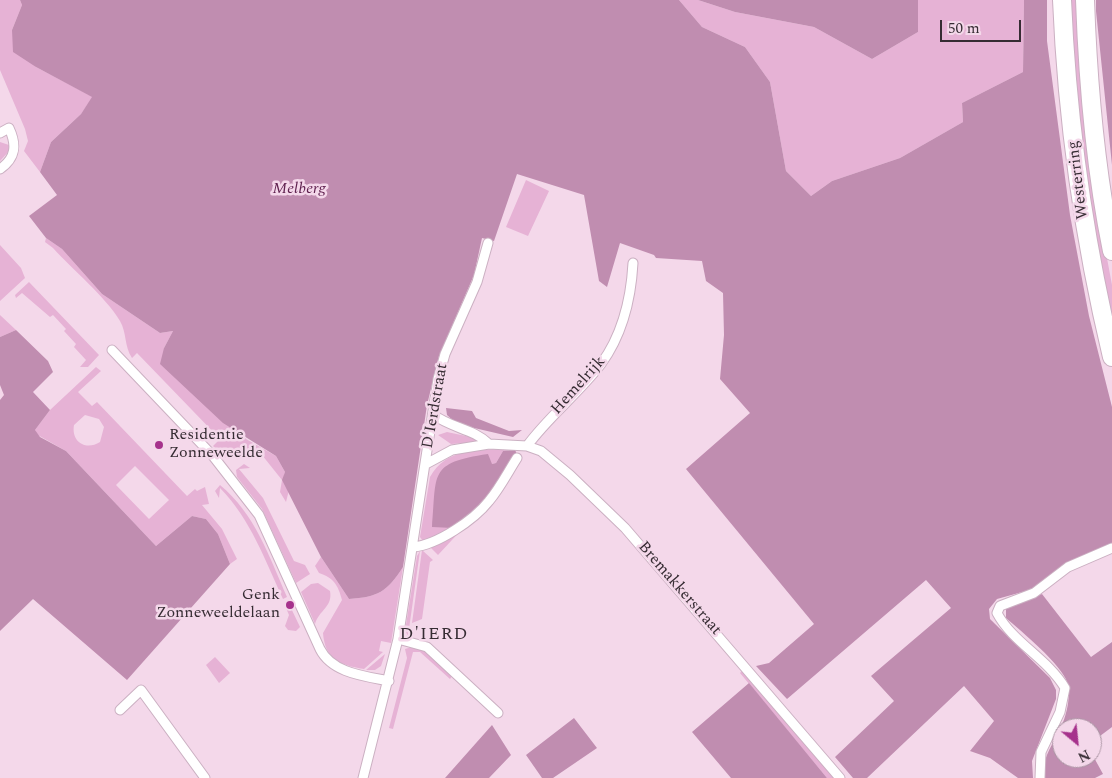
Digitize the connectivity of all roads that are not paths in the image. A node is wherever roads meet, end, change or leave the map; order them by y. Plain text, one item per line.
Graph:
1 (1062, 0) edge
2 (1085, 0) edge
3 (0, 132) edge
4 (0, 169) edge
5 (488, 244) dead end
6 (1112, 251) edge
7 (633, 263) dead end
8 (112, 350) dead end
9 (1112, 357) edge
10 (434, 415) junction
11 (489, 444) junction
12 (527, 446) junction
13 (517, 458) dead end
14 (426, 464) junction
15 (413, 547) junction
16 (1112, 548) edge
17 (398, 639) junction
18 (389, 680) junction
19 (120, 710) dead end
20 (498, 713) dead end
21 (205, 778) edge
22 (363, 778) edge
23 (840, 778) edge
24 (1040, 778) edge

1 - 9 highway, Westerring
2 - 6 highway, Westerring
3 - 4 street
5 - 10 street, D'Ierdstraat
7 - 12 street, Hemelrijk
8 - 18 street
10 - 11 street, Bremakkerstraat
10 - 14 street, D'Ierdstraat
11 - 12 street, Bremakkerstraat
11 - 14 street, Bremakkerstraat
12 - 23 street, Bremakkerstraat
13 - 15 street
14 - 15 street, D'Ierdstraat
15 - 17 street, D'Ierdstraat
16 - 24 street
17 - 18 street, D'Ierdstraat
17 - 20 street
18 - 22 street, D'Ierdstraat
19 - 21 street

